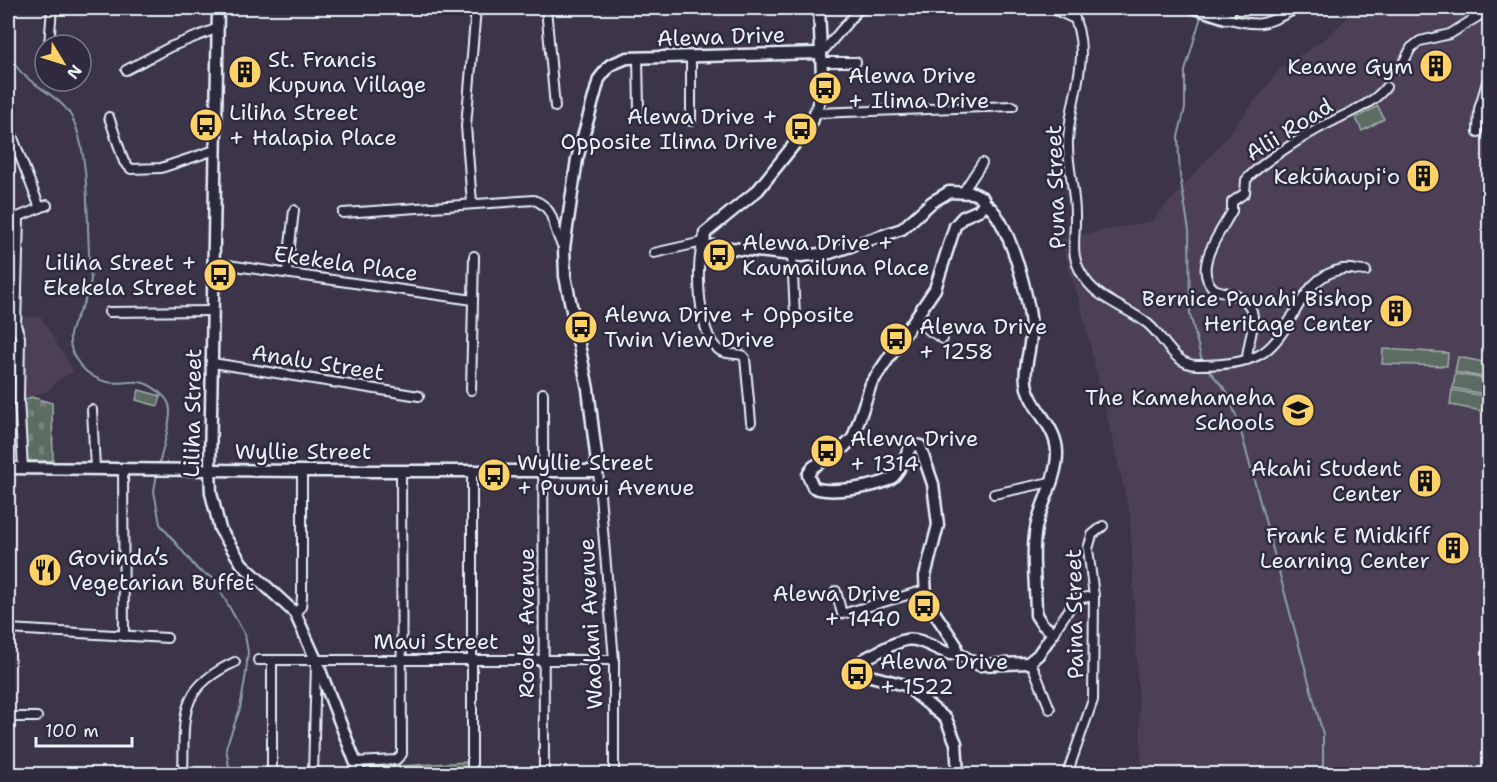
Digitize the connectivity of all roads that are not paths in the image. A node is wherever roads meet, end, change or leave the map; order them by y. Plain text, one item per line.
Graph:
1 (52, 8) edge
2 (218, 8) edge
3 (476, 8) edge
4 (546, 8) edge
5 (819, 8) edge
6 (864, 8) edge
7 (1051, 8) edge
8 (1070, 8) edge
9 (1231, 8) edge
10 (1299, 8) edge
11 (1490, 9) edge
12 (1200, 10) edge
13 (1226, 18) junction
14 (1075, 19) junction
15 (218, 28) junction
16 (50, 33) edge
17 (691, 56) junction
18 (638, 57) junction
19 (820, 57) junction
20 (856, 62) dead end
21 (1400, 69) dead end
22 (126, 70) dead end
23 (1490, 72) edge
24 (1386, 87) dead end
25 (1013, 106) dead end
26 (555, 107) dead end
27 (639, 109) dead end
28 (816, 113) junction
29 (109, 117) dead end
30 (691, 121) dead end
31 (8, 125) edge
32 (1478, 132) dead end
33 (215, 150) junction
34 (982, 163) dead end
35 (963, 192) junction
36 (472, 203) junction
37 (984, 204) junction
38 (294, 210) dead end
39 (343, 213) dead end
40 (19, 217) junction
41 (8, 221) edge
42 (703, 242) junction
43 (564, 248) junction
44 (654, 253) dead end
45 (792, 255) junction
46 (474, 256) dead end
47 (214, 263) junction
48 (1366, 271) dead end
49 (287, 272) junction
50 (473, 300) junction
51 (213, 311) junction
52 (109, 312) dead end
53 (795, 315) dead end
54 (914, 321) junction
55 (942, 339) dead end
56 (1247, 360) junction
57 (213, 363) junction
58 (471, 390) dead end
59 (543, 393) dead end
60 (418, 396) dead end
61 (92, 410) dead end
62 (751, 422) dead end
63 (8, 468) edge
64 (23, 468) junction
65 (95, 468) junction
66 (123, 468) junction
67 (210, 470) junction
68 (302, 471) junction
69 (401, 471) junction
70 (472, 471) junction
71 (543, 471) junction
72 (598, 471) junction
73 (1050, 482) junction
74 (994, 494) dead end
75 (1103, 526) dead end
76 (925, 590) junction
77 (836, 591) dead end
78 (1094, 596) junction
79 (295, 613) junction
80 (8, 629) edge
81 (1053, 633) junction
82 (124, 636) junction
83 (166, 638) dead end
84 (955, 652) junction
85 (401, 659) junction
86 (544, 659) junction
87 (258, 660) dead end
88 (272, 660) junction
89 (316, 660) junction
90 (472, 660) junction
91 (614, 660) junction
92 (235, 662) dead end
93 (1031, 662) junction
94 (1050, 709) dead end
95 (8, 717) edge
96 (37, 717) dead end
97 (355, 762) junction
98 (183, 774) edge
99 (272, 774) edge
100 (313, 774) edge
101 (360, 774) edge
102 (472, 774) edge
103 (544, 774) edge
104 (614, 774) edge
105 (958, 774) edge
106 (1067, 774) edge

1 - 16 street
2 - 15 street, Liliha Street
3 - 36 street
4 - 26 street
5 - 19 street
6 - 19 street
7 - 14 street
8 - 14 street, Puna Street
9 - 13 street
10 - 13 street
11 - 21 street
12 - 13 street
14 - 56 street, Puna Street
15 - 22 street
15 - 33 street, Liliha Street
17 - 18 street, Alewa Drive
17 - 19 street, Alewa Drive
17 - 30 street
18 - 27 street
18 - 43 street, Alewa Drive
19 - 20 street
19 - 28 street
23 - 32 street
24 - 56 street, Alii Road
25 - 28 street
28 - 42 street
29 - 33 street
31 - 40 street
33 - 47 street, Liliha Street
34 - 35 street
35 - 37 street
35 - 45 street
36 - 39 street
36 - 43 street
37 - 54 street
37 - 73 street
38 - 49 street
40 - 41 street
40 - 64 street
42 - 44 street
42 - 45 street
42 - 62 street
43 - 72 street, Alewa Drive
45 - 53 street
46 - 50 street
47 - 49 street, Ekekela Place
47 - 51 street, Liliha Street
48 - 56 street
49 - 50 street, Ekekela Place
50 - 58 street
51 - 52 street
51 - 57 street, Liliha Street
54 - 55 street
54 - 76 street
57 - 60 street, Analu Street
57 - 67 street, Liliha Street
59 - 71 street, Rooke Avenue
61 - 65 street
63 - 64 street, Wyllie Street
64 - 65 street, Wyllie Street
65 - 66 street, Wyllie Street
66 - 67 street, Wyllie Street
66 - 82 street
67 - 68 street, Wyllie Street
67 - 79 street, Liliha Street
68 - 69 street, Wyllie Street
68 - 79 street
69 - 70 street, Wyllie Street
69 - 85 street
70 - 71 street, Wyllie Street
70 - 90 street
71 - 72 street, Wyllie Street
71 - 86 street, Rooke Avenue
72 - 91 street, Waolani Avenue
73 - 74 street
73 - 81 street
75 - 78 street, Paina Street
76 - 77 street
76 - 84 street
78 - 81 street
78 - 106 street, Paina Street
79 - 89 street, Liliha Street
80 - 82 street
81 - 93 street
82 - 83 street
84 - 93 street
84 - 105 street
85 - 89 street, Maui Street
85 - 90 street, Maui Street
85 - 97 street
86 - 90 street, Maui Street
86 - 91 street, Maui Street
86 - 103 street, Rooke Avenue
87 - 88 street, Maui Street
88 - 89 street, Maui Street
88 - 99 street
89 - 97 street, Liliha Street
89 - 100 street
90 - 102 street
91 - 104 street, Waolani Avenue
92 - 98 street
93 - 94 street
95 - 96 street
97 - 101 street, Liliha Street

